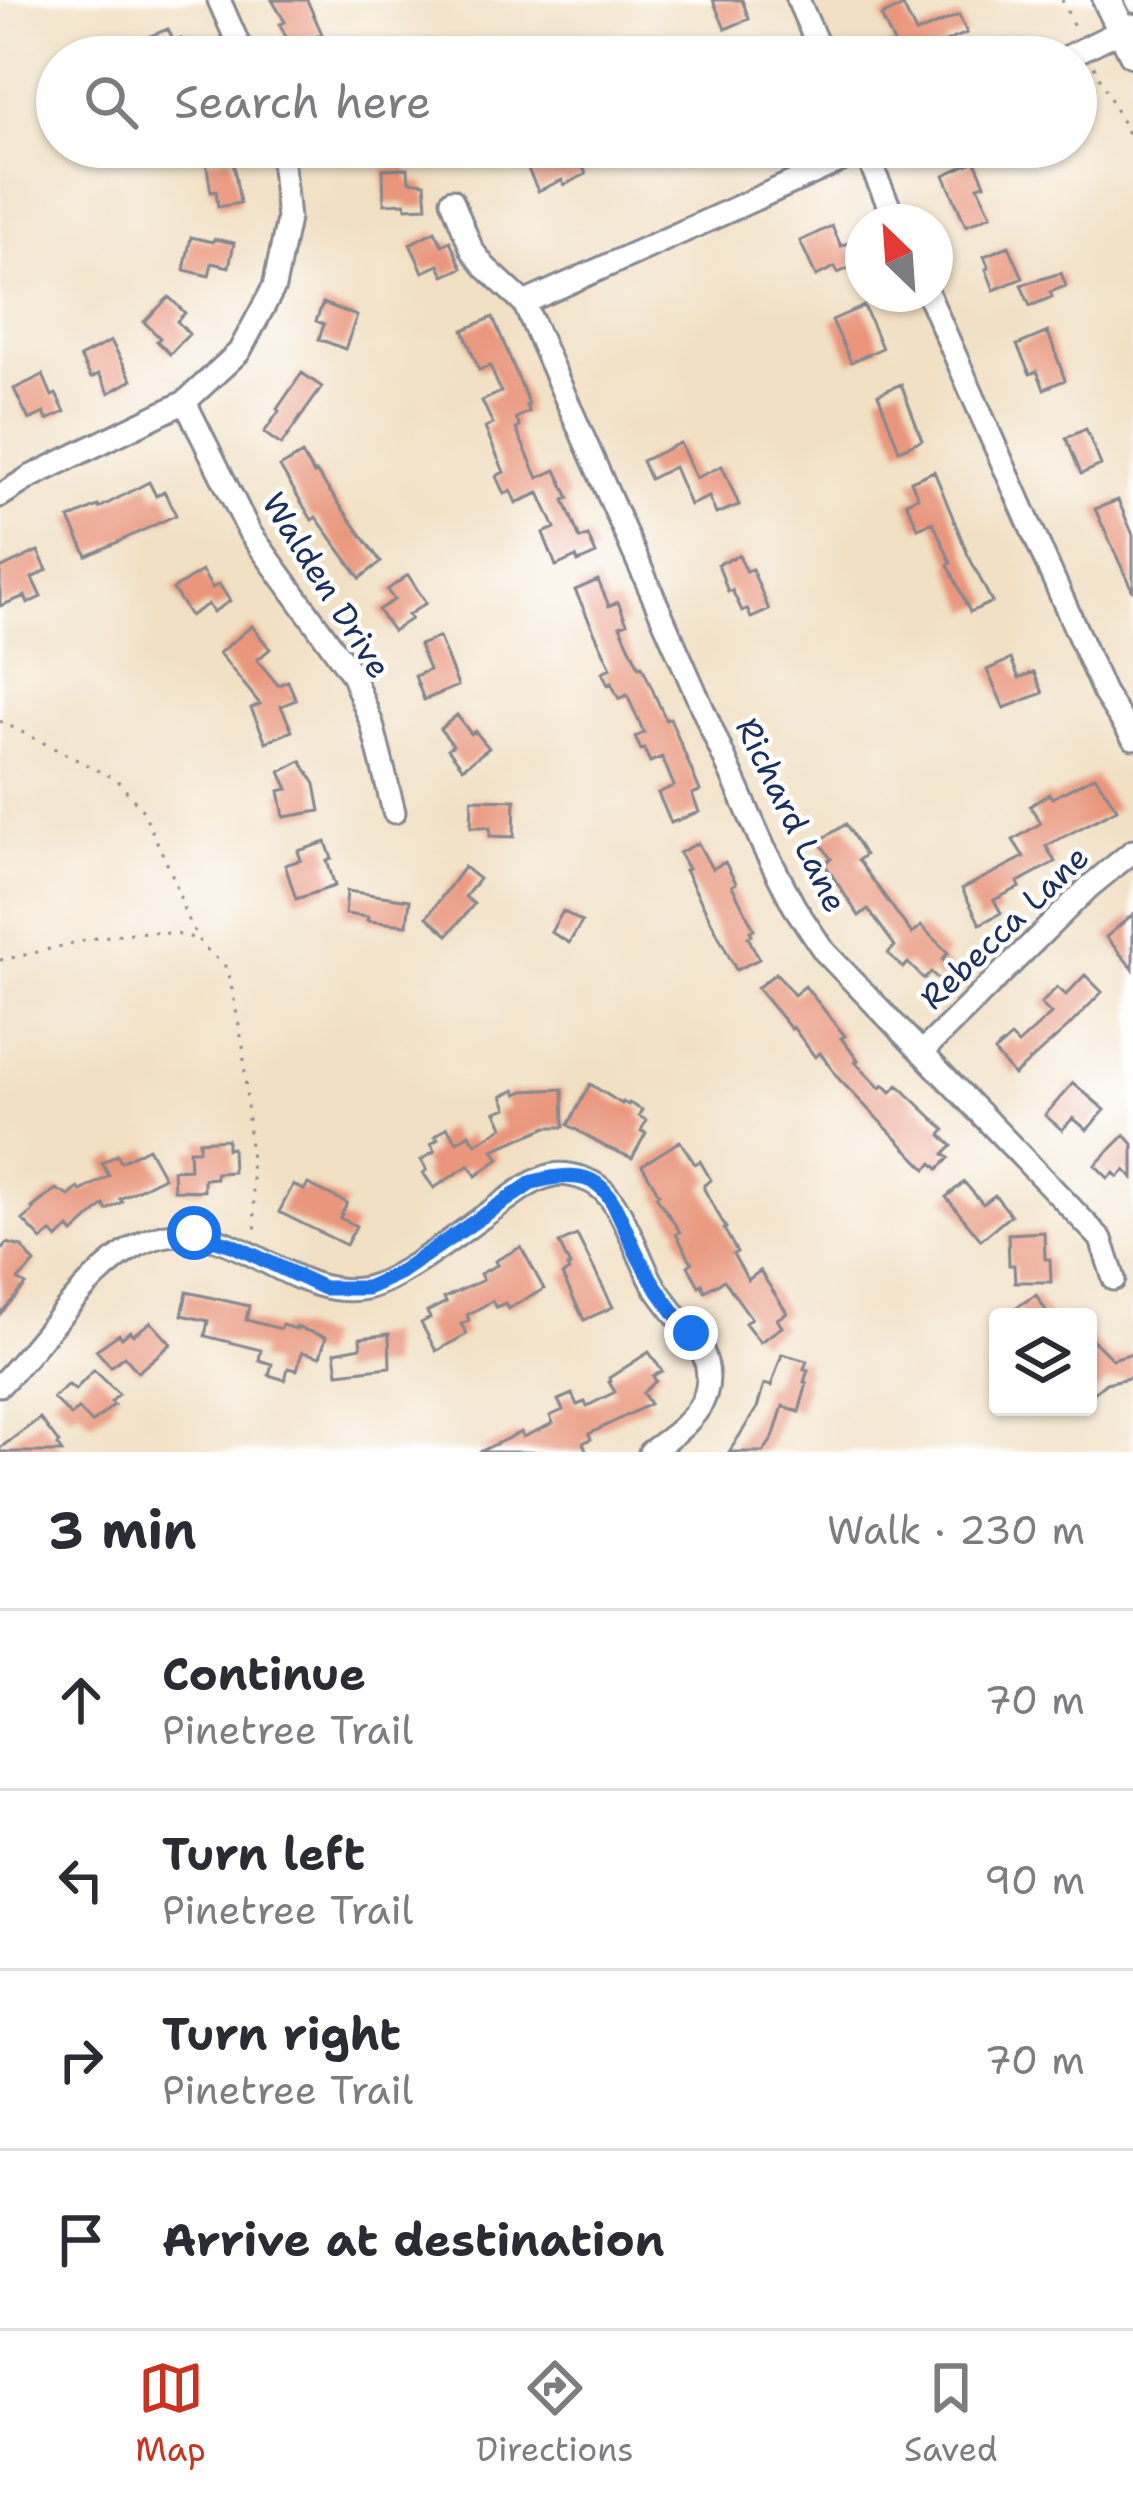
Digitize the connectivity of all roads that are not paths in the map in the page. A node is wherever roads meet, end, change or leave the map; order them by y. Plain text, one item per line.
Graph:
1 (219, 0) edge
2 (798, 0) edge
3 (1107, 0) edge
4 (235, 36) edge
5 (814, 36) edge
6 (1129, 36) edge
7 (1097, 46) edge
8 (283, 168) edge
9 (822, 168) edge
10 (874, 168) edge
11 (452, 200) dead end
12 (889, 204) edge
13 (524, 303) junction
14 (936, 312) edge
15 (184, 402) junction
16 (0, 496) edge
17 (1133, 738) edge
18 (394, 812) dead end
19 (1133, 851) edge
20 (922, 1052) junction
21 (1114, 1280) dead end
22 (0, 1385) edge
23 (650, 1452) edge

1 - 4 street
2 - 5 street
3 - 6 main road
6 - 7 street
8 - 15 street
9 - 13 street
10 - 12 street
11 - 13 street
13 - 20 street, Richard Lane
14 - 17 street
15 - 16 street
15 - 18 street, Walden Drive
19 - 20 street, Rebecca Lane
20 - 21 street, Richard Lane
22 - 23 street

